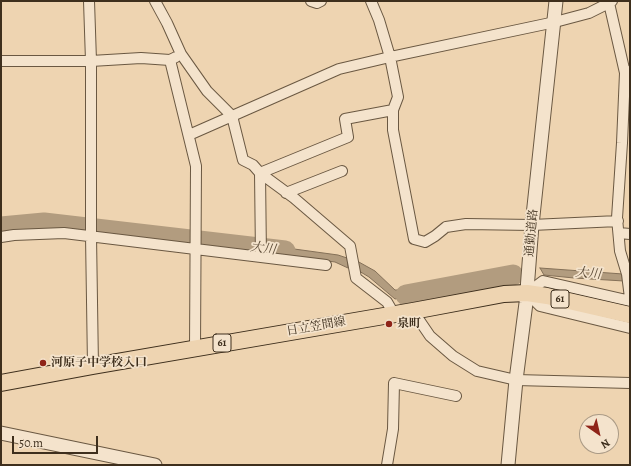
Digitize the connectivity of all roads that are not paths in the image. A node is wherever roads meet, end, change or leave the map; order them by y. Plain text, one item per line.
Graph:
1 (90, 1) edge
2 (155, 1) edge
3 (311, 1) edge
4 (322, 1) edge
5 (371, 1) edge
6 (556, 1) edge
7 (610, 2) edge
8 (554, 22) junction
9 (181, 54) junction
10 (390, 57) junction
11 (170, 60) junction
12 (1, 61) edge
13 (91, 61) junction
14 (627, 72) edge
15 (393, 110) junction
16 (232, 116) junction
17 (189, 135) junction
18 (342, 171) dead end
19 (260, 174) junction
20 (286, 193) junction
21 (618, 221) junction
22 (532, 225) junction
23 (91, 231) junction
24 (619, 233) junction
25 (630, 234) edge
26 (1, 237) edge
27 (196, 244) junction
28 (261, 251) junction
29 (326, 265) dead end
30 (527, 293) junction
31 (630, 298) edge
32 (630, 301) edge
33 (413, 311) junction
34 (394, 314) junction
35 (630, 315) edge
36 (630, 328) edge
37 (195, 348) junction
38 (93, 366) junction
39 (516, 380) junction
40 (1, 383) edge
41 (630, 383) edge
42 (456, 396) dead end
43 (1, 433) edge
44 (155, 465) edge
45 (386, 465) edge
46 (508, 465) edge

1 - 13 street
2 - 9 street
3 - 4 street
5 - 10 street
6 - 8 street, 通勤道路
7 - 8 street
7 - 14 street
8 - 10 street
8 - 22 street, 通勤道路
9 - 11 street
9 - 16 street
10 - 15 street
10 - 16 street
11 - 13 street
11 - 17 street
12 - 13 street
13 - 23 street
14 - 21 street
15 - 19 street
15 - 22 street
16 - 17 street
16 - 19 street
17 - 27 street
18 - 20 street
19 - 20 street
19 - 28 street
20 - 34 street
21 - 22 street
21 - 24 street
22 - 30 street, 通勤道路
23 - 26 street
23 - 27 street
23 - 38 street
24 - 25 street
24 - 31 street
27 - 28 street
27 - 37 street
28 - 29 street
30 - 32 street
30 - 33 main road, 日立笠間線 / 61
30 - 35 main road, 日立笠間線 / 61
30 - 36 street
30 - 39 street, 通勤道路
33 - 34 main road, 日立笠間線 / 61
33 - 39 street
34 - 37 main road, 日立笠間線 / 61
37 - 38 main road, 日立笠間線 / 61
38 - 40 main road, 日立笠間線 / 61
39 - 41 street
39 - 46 street, 通勤道路
42 - 45 street
43 - 44 street

